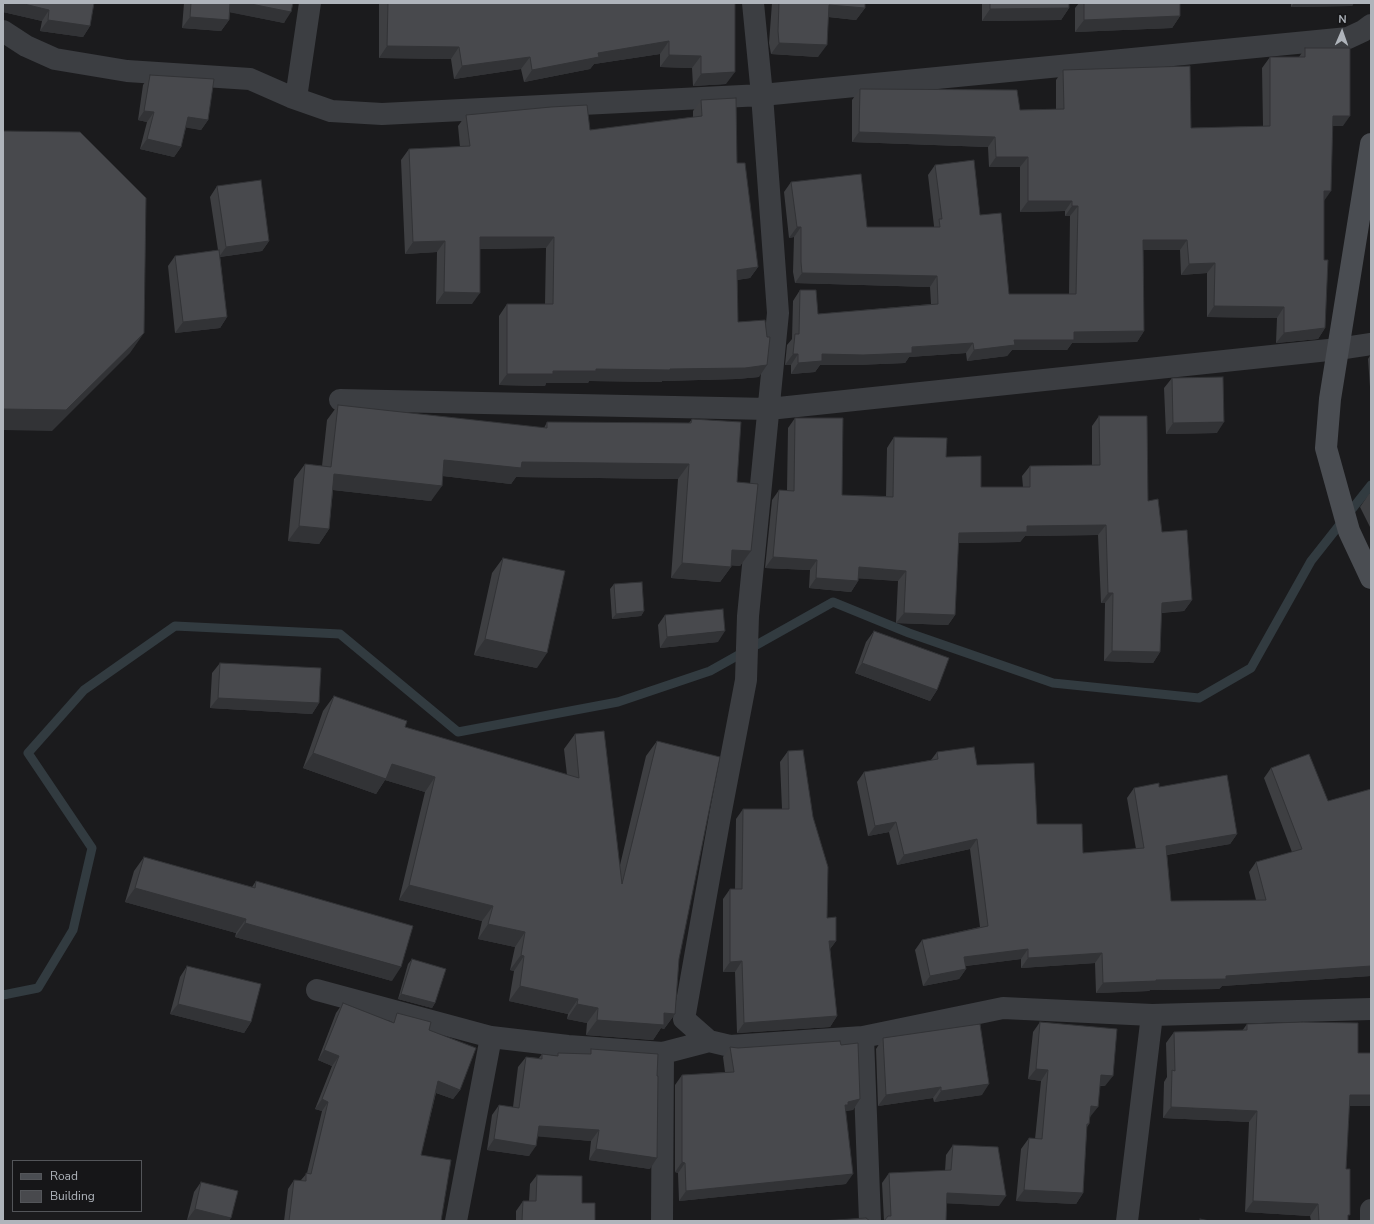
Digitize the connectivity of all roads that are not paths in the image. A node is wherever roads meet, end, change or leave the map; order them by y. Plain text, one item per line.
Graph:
1 (310, 3) edge
2 (753, 3) edge
3 (1371, 25) edge
4 (3, 31) edge
5 (762, 95) junction
6 (296, 98) junction
7 (1371, 144) edge
8 (1371, 344) edge
9 (1338, 349) junction
10 (340, 400) dead end
11 (769, 409) junction
12 (1371, 578) edge
13 (317, 990) dead end
14 (1371, 1009) edge
15 (1152, 1015) junction
16 (492, 1037) junction
17 (863, 1037) junction
18 (709, 1041) junction
19 (664, 1053) junction
20 (1371, 1210) edge
21 (456, 1221) edge
22 (662, 1221) edge
23 (870, 1221) edge
24 (1127, 1221) edge
25 (1371, 1221) edge

1 - 6 street
2 - 5 street
3 - 5 street
4 - 6 street
5 - 6 street
5 - 11 street
7 - 9 street
8 - 9 street
9 - 11 street
9 - 12 street
10 - 11 street
11 - 18 street
13 - 16 street
14 - 15 street
15 - 17 street
15 - 24 street
16 - 19 street
16 - 21 street
17 - 18 street
17 - 23 street
18 - 19 street
19 - 22 street
20 - 25 street

